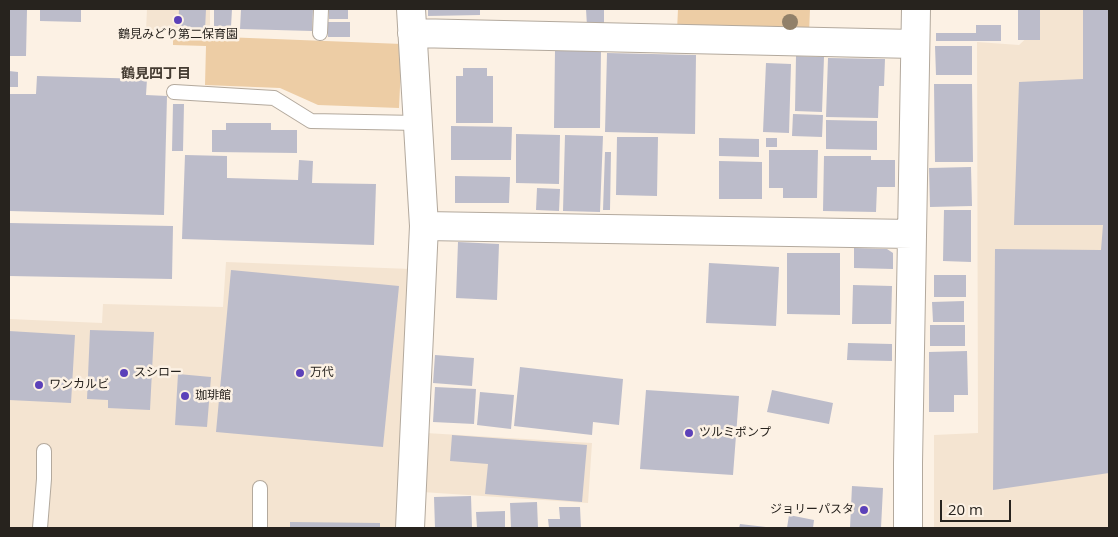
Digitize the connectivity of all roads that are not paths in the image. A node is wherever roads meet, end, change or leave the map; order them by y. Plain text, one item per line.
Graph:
1 (321, 9) edge
2 (916, 9) edge
3 (412, 21) edge
4 (320, 33) dead end
5 (915, 44) junction
6 (174, 92) dead end
7 (418, 122) junction
8 (424, 226) junction
9 (912, 234) junction
10 (44, 450) dead end
11 (260, 488) dead end
12 (40, 528) edge
13 (260, 528) edge
14 (410, 528) edge
15 (908, 528) edge

1 - 4 lane
2 - 5 street
3 - 5 street
3 - 7 street
5 - 9 street
6 - 7 lane
7 - 8 street
8 - 9 street
8 - 14 street
9 - 15 street
10 - 12 lane
11 - 13 lane

